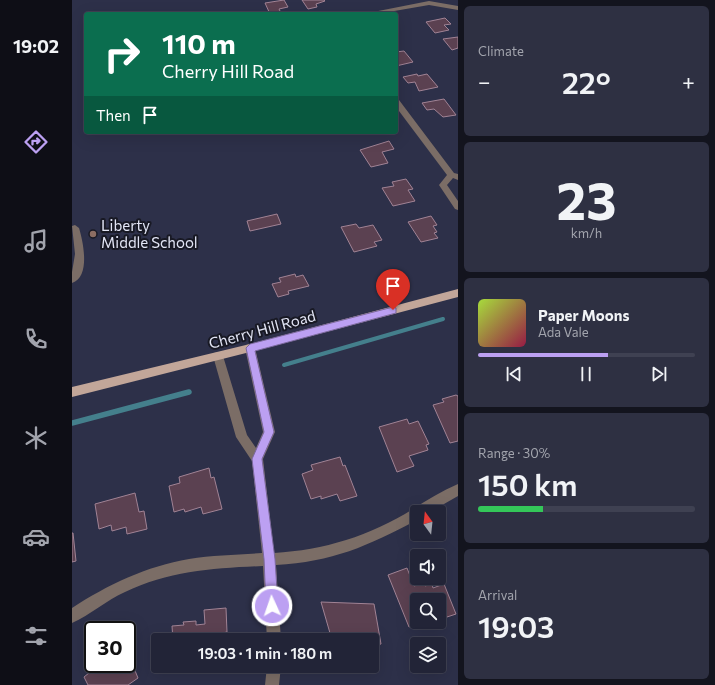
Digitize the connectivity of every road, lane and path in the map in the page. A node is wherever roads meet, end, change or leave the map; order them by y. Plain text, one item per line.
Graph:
1 (431, 2) edge
2 (458, 8) edge
3 (377, 12) edge
4 (398, 104) edge
5 (456, 175) edge
6 (457, 205) edge
7 (74, 228) edge
8 (72, 279) edge
9 (458, 293) edge
10 (250, 348) junction
11 (218, 356) junction
12 (72, 392) edge
13 (257, 459) junction
14 (458, 490) edge
15 (431, 505) edge
16 (410, 516) edge
17 (269, 559) junction
18 (72, 616) edge
19 (274, 633) edge
20 (273, 673) edge
21 (272, 685) edge

1 - 2 street
1 - 3 street
4 - 5 street
5 - 6 street
7 - 8 street
9 - 10 main road, Cherry Hill Road
10 - 11 main road, Cherry Hill Road
10 - 13 street
11 - 12 main road, Cherry Hill Road
11 - 13 street
13 - 17 street
14 - 15 street
16 - 17 street
17 - 18 street
17 - 19 street
20 - 21 street

